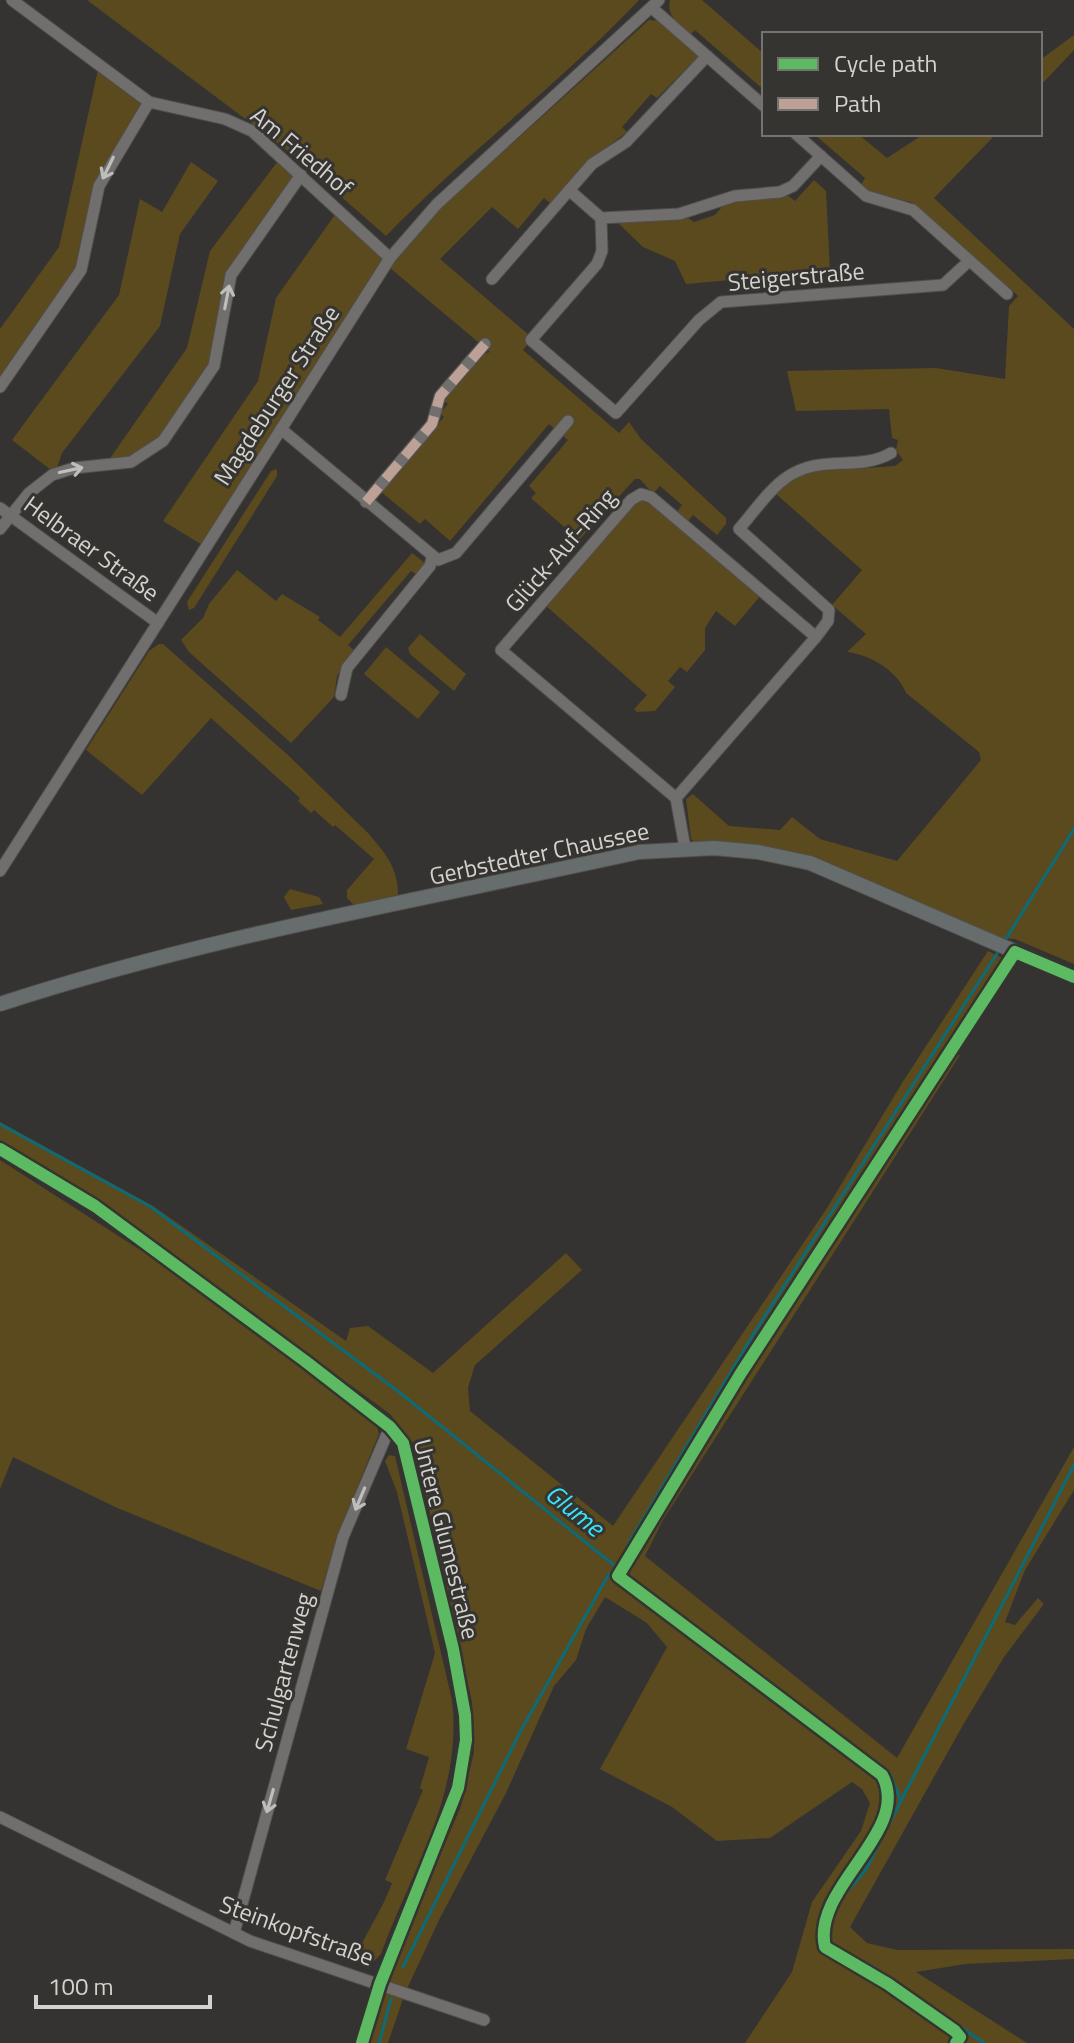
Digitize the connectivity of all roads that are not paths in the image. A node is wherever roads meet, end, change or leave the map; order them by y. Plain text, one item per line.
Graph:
1 (12, 0) edge
2 (655, 4) edge
3 (707, 56) junction
4 (149, 102) junction
5 (762, 104) edge
6 (798, 136) edge
7 (821, 156) junction
8 (301, 175) junction
9 (569, 190) junction
10 (601, 218) junction
11 (390, 258) junction
12 (969, 261) junction
13 (492, 279) dead end
14 (1007, 294) dead end
15 (485, 344) dead end
16 (0, 387) edge
17 (568, 421) dead end
18 (281, 429) junction
19 (891, 453) dead end
20 (366, 502) junction
21 (5, 512) edge
22 (0, 529) edge
23 (435, 559) junction
24 (158, 623) junction
25 (816, 637) junction
26 (341, 695) dead end
27 (676, 798) junction
28 (685, 848) junction
29 (0, 871) edge
30 (1074, 977) edge
31 (0, 1004) edge
32 (0, 1149) edge
33 (390, 1427) junction
34 (0, 1817) edge
35 (234, 1933) junction
36 (384, 1985) junction
37 (484, 2020) dead end
38 (362, 2043) edge

1 - 4 street, Am Friedhof
2 - 3 street
2 - 11 street, Magdeburger Straße
3 - 5 street
3 - 9 street
4 - 8 street, Am Friedhof
4 -> 16 street
6 - 7 street
7 - 10 street
7 - 12 street
8 - 11 street, Am Friedhof
21 -> 8 street
9 - 10 street
9 - 13 street
10 - 12 street, Steigerstraße
11 - 18 street, Magdeburger Straße
12 - 14 street
15 - 20 street
17 - 23 street
18 - 20 street
18 - 24 street, Magdeburger Straße
19 - 25 street
20 - 23 street
21 - 22 street
21 - 24 street, Helbraer Straße
23 - 26 street
24 - 29 street, Magdeburger Straße
25 - 27 street
25 - 27 street, Glück-Auf-Ring
27 - 28 street
28 - 30 main road, Gerbstedter Chaussee
28 - 31 main road, Gerbstedter Chaussee
32 - 33 street, Untere Glumestraße
33 -> 35 street, Schulgartenweg
33 - 36 street, Untere Glumestraße
34 - 35 street, Steinkopfstraße
35 - 36 street, Steinkopfstraße
36 - 37 street, Steinkopfstraße
36 - 38 street, Untere Glumestraße

